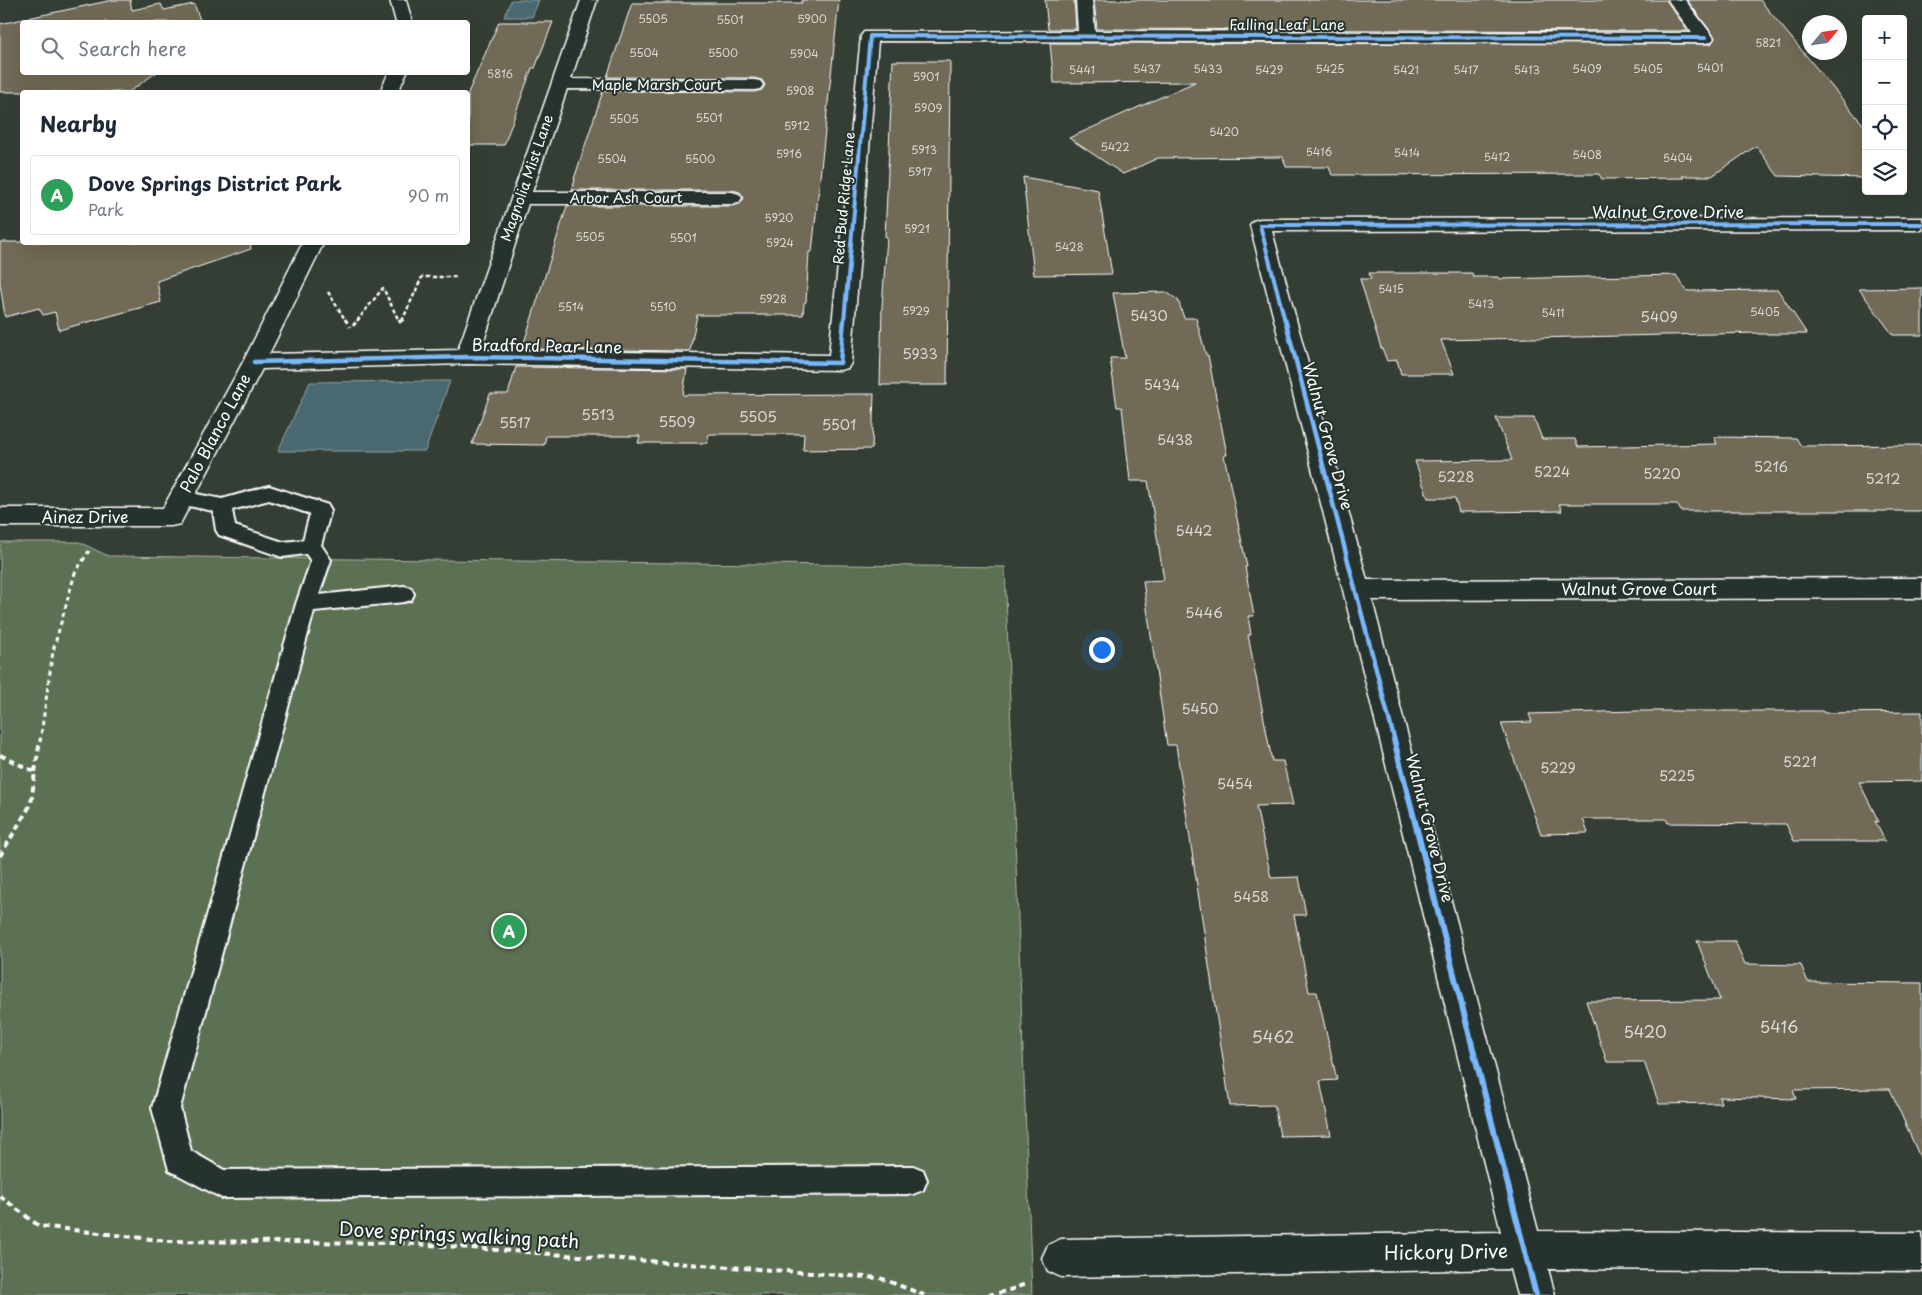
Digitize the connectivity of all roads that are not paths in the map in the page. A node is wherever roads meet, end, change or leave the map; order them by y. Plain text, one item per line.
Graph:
1 (398, 0) edge
2 (589, 0) edge
3 (1084, 0) edge
4 (1676, 0) edge
5 (403, 20) edge
6 (870, 36) joint
7 (1087, 36) junction
8 (397, 75) edge
9 (559, 84) junction
10 (754, 85) dead end
11 (390, 90) edge
12 (520, 198) junction
13 (732, 198) dead end
14 (1922, 224) edge
15 (312, 245) edge
16 (467, 357) junction
17 (254, 362) junction
18 (840, 363) joint
19 (222, 506) junction
20 (176, 507) junction
21 (0, 517) edge
22 (311, 546) junction
23 (1922, 588) edge
24 (1356, 590) junction
25 (404, 594) dead end
26 (306, 604) junction
27 (913, 1180) dead end
28 (1525, 1250) junction
29 (1922, 1252) edge
30 (1061, 1258) dead end
31 (1536, 1295) edge

1 - 5 street
2 - 9 street, Magnolia Mist Lane
3 - 7 street
4 - 7 street, Falling Leaf Lane
6 - 7 street, Falling Leaf Lane
6 - 18 street, Red Bud Ridge Lane
8 - 11 street
9 - 10 street, Maple Marsh Court
9 - 12 street, Magnolia Mist Lane
12 - 13 street, Arbor Ash Court
12 - 16 street, Magnolia Mist Lane
14 - 24 street, Walnut Grove Drive
15 - 17 street, Palo Blanco Lane
16 - 17 street, Bradford Pear Lane
16 - 18 street, Bradford Pear Lane
17 - 20 street, Palo Blanco Lane
19 - 20 lane
19 - 22 lane
19 - 22 lane
20 - 21 street, Ainez Drive
22 - 26 lane
23 - 24 street, Walnut Grove Court
24 - 28 street, Walnut Grove Drive
25 - 26 lane
26 - 27 lane
28 - 29 street, Hickory Drive
28 - 30 street, Hickory Drive
28 - 31 street, Walnut Grove Drive

